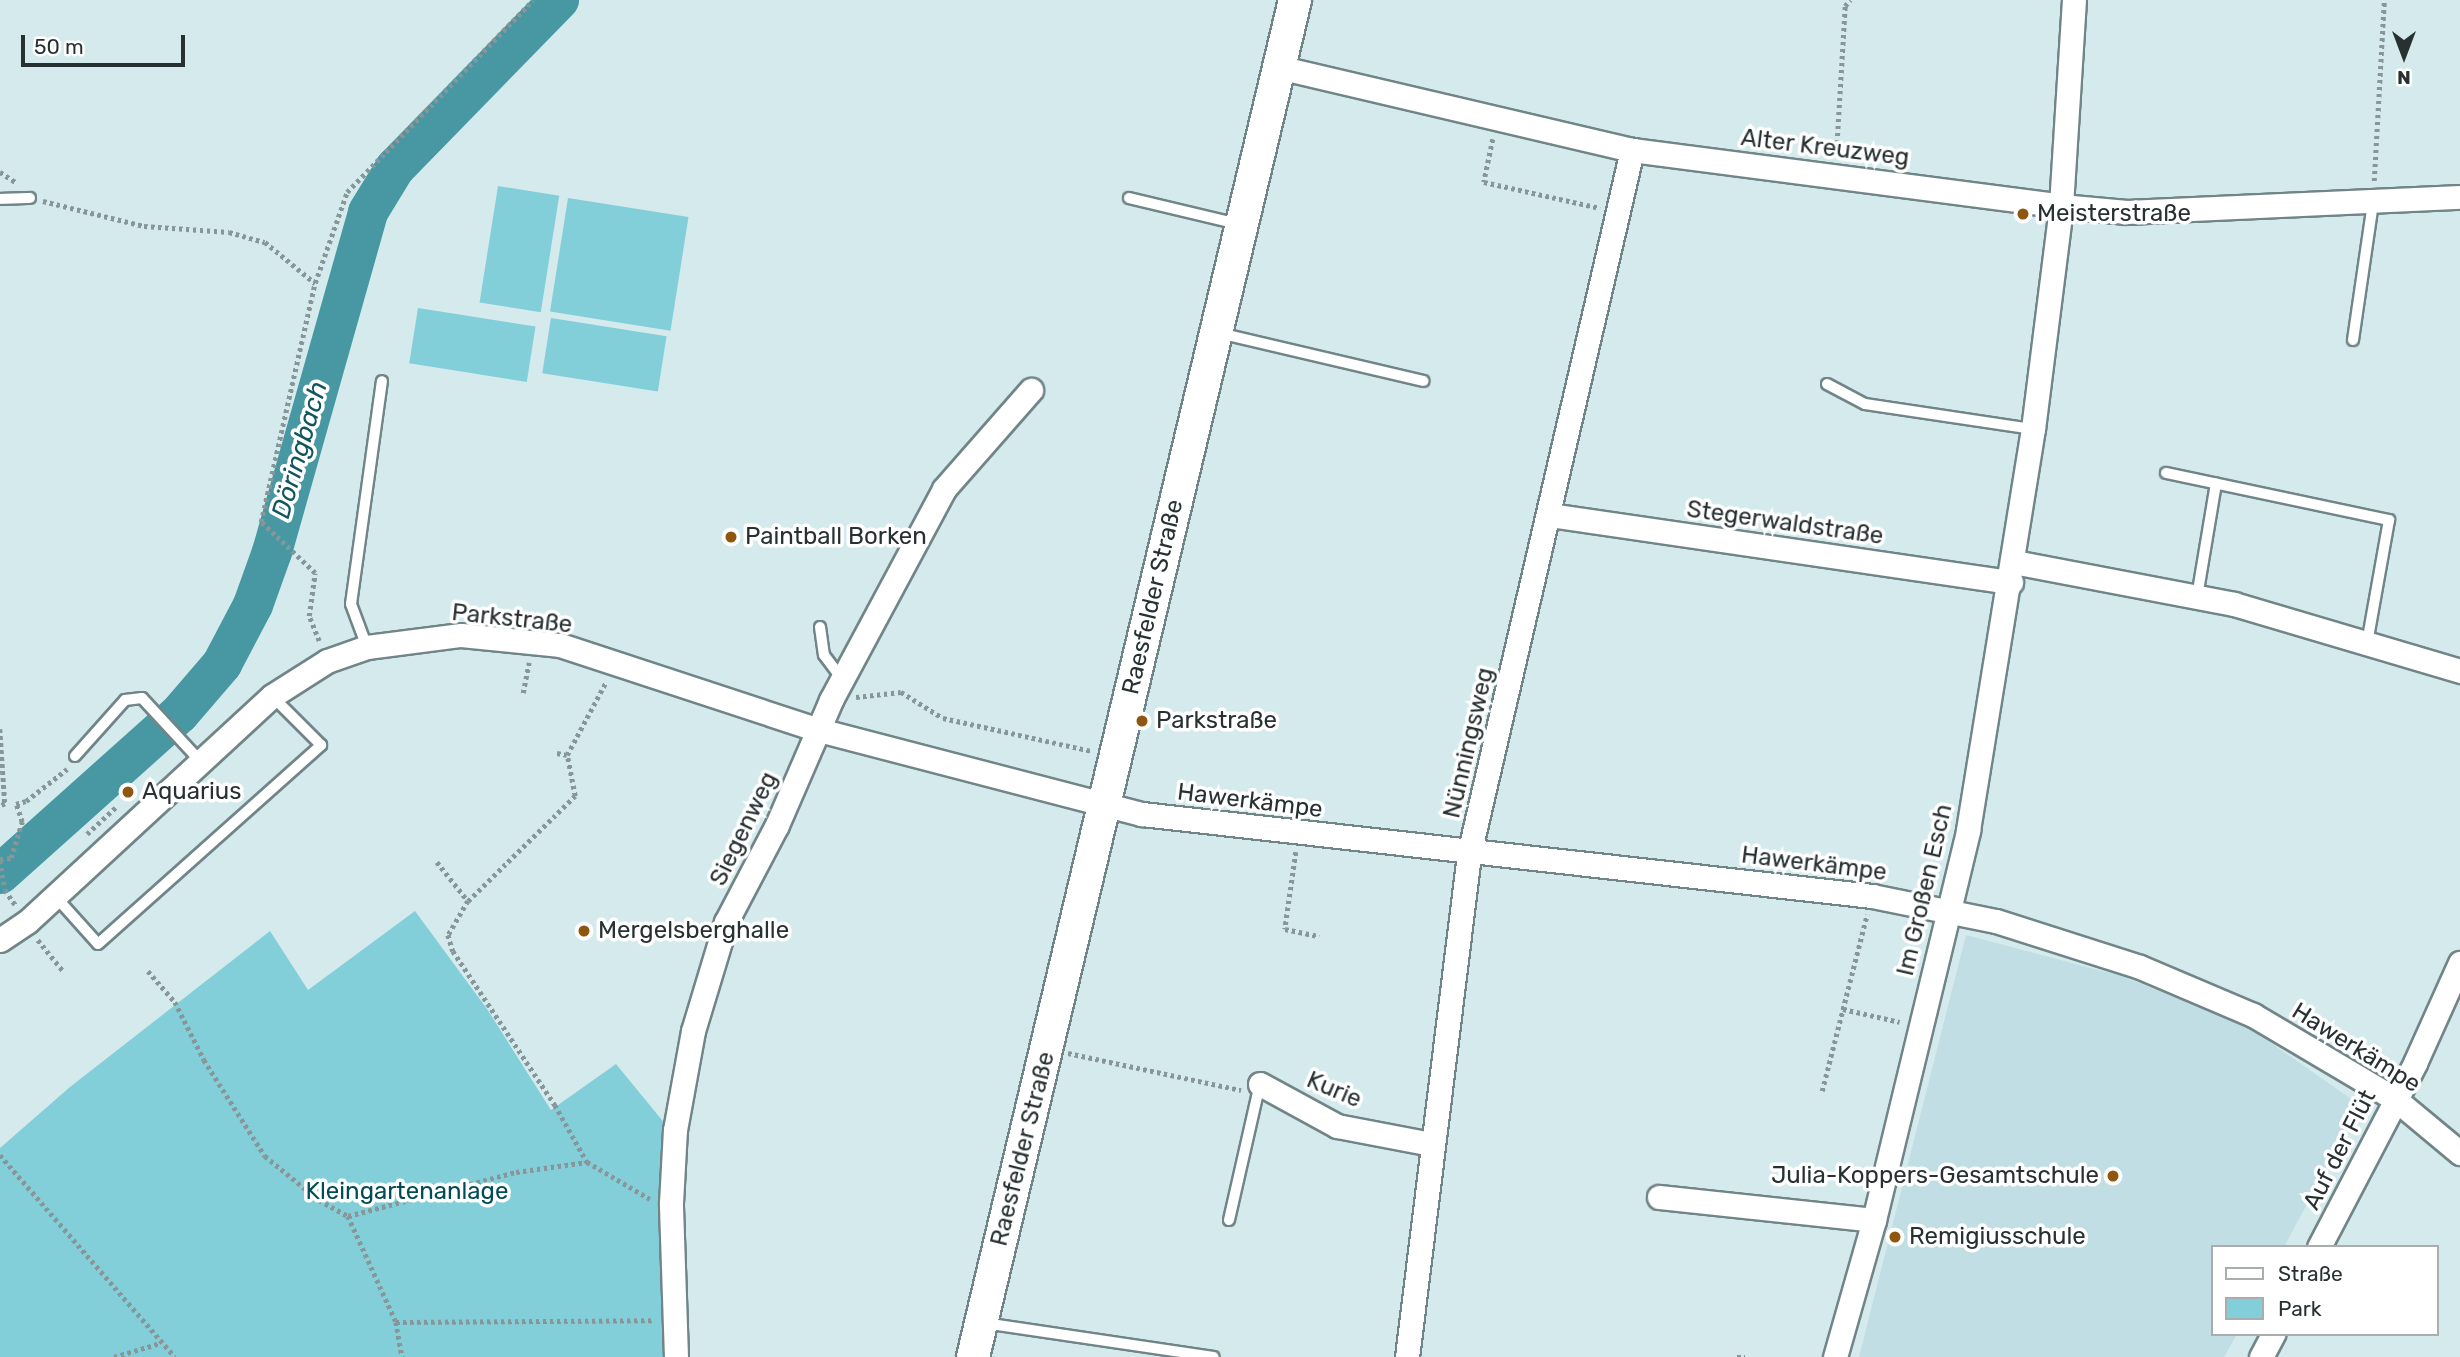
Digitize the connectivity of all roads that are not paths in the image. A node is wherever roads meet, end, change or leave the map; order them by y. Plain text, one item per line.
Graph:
1 (1295, 0) edge
2 (2074, 0) edge
3 (1278, 67) junction
4 (1632, 150) junction
5 (2460, 197) edge
6 (30, 198) road end
7 (1129, 198) dead end
8 (0, 199) edge
9 (2373, 203) junction
10 (2061, 206) junction
11 (1241, 224) junction
12 (1216, 333) junction
13 (2353, 340) dead end
14 (1423, 381) dead end
15 (382, 382) dead end
16 (1827, 384) dead end
17 (1031, 390) dead end
18 (2033, 429) junction
19 (2166, 473) dead end
20 (2216, 484) junction
21 (1550, 515) junction
22 (2013, 572) junction
23 (2197, 597) junction
24 (820, 627) dead end
25 (2367, 644) junction
26 (367, 647) junction
27 (2460, 671) edge
28 (842, 679) junction
29 (272, 696) junction
30 (819, 730) junction
31 (75, 755) road end
32 (202, 762) junction
33 (1104, 805) junction
34 (1469, 854) junction
35 (55, 896) junction
36 (1949, 910) junction
37 (0, 940) edge
38 (2460, 963) edge
39 (1260, 1084) joint
40 (2395, 1099) junction
41 (1431, 1144) junction
42 (2460, 1153) edge
43 (1659, 1197) dead end
44 (1229, 1220) dead end
45 (1874, 1220) junction
46 (2320, 1245) edge
47 (981, 1323) junction
48 (2272, 1336) edge
49 (679, 1354) edge
50 (973, 1357) edge
51 (1213, 1357) edge
52 (1407, 1357) edge
53 (1835, 1357) edge
54 (2261, 1357) edge

1 - 3 main road, Raesfelder Straße
2 - 10 street
3 - 4 street, Alter Kreuzweg
3 - 11 main road, Raesfelder Straße
4 - 10 street, Alter Kreuzweg
4 - 21 street, Nünningsweg
5 - 9 street, Alter Kreuzweg
6 - 8 lane
7 - 11 lane
9 - 10 street, Alter Kreuzweg
9 - 13 lane
10 - 18 street, Im Großen Esch
11 - 12 main road, Raesfelder Straße
12 - 14 lane
12 - 33 main road, Raesfelder Straße
15 - 26 lane
16 - 18 lane
17 - 28 street, Siegenweg
18 - 22 street, Im Großen Esch
19 - 20 lane
20 - 23 lane
20 - 25 lane
21 - 22 street, Stegerwaldstraße
21 - 34 street, Nünningsweg
22 - 23 street, Stegerwaldstraße
22 - 36 street, Im Großen Esch
23 - 25 street, Stegerwaldstraße
24 - 28 lane
25 - 27 street, Stegerwaldstraße
26 - 29 street, Parkstraße
26 - 30 street, Parkstraße
28 - 30 street, Siegenweg
29 - 32 street, Parkstraße
29 - 35 lane
30 - 33 street, Parkstraße
30 - 49 street, Siegenweg
31 - 32 lane
32 - 35 street, Parkstraße
33 - 34 street, Hawerkämpe
33 - 47 main road, Raesfelder Straße
34 - 36 street, Hawerkämpe
34 - 41 street, Nünningsweg
35 - 37 street, Parkstraße
36 - 40 street, Hawerkämpe
36 - 45 street, Im Großen Esch
38 - 40 street, Auf der Flüt
39 - 41 street, Kurie
39 - 44 lane
40 - 42 street, Hawerkämpe
40 - 46 street, Auf der Flüt
41 - 52 street, Nünningsweg
43 - 45 street
45 - 53 street, Im Großen Esch
47 - 50 main road, Raesfelder Straße
47 - 51 lane
48 - 54 street

